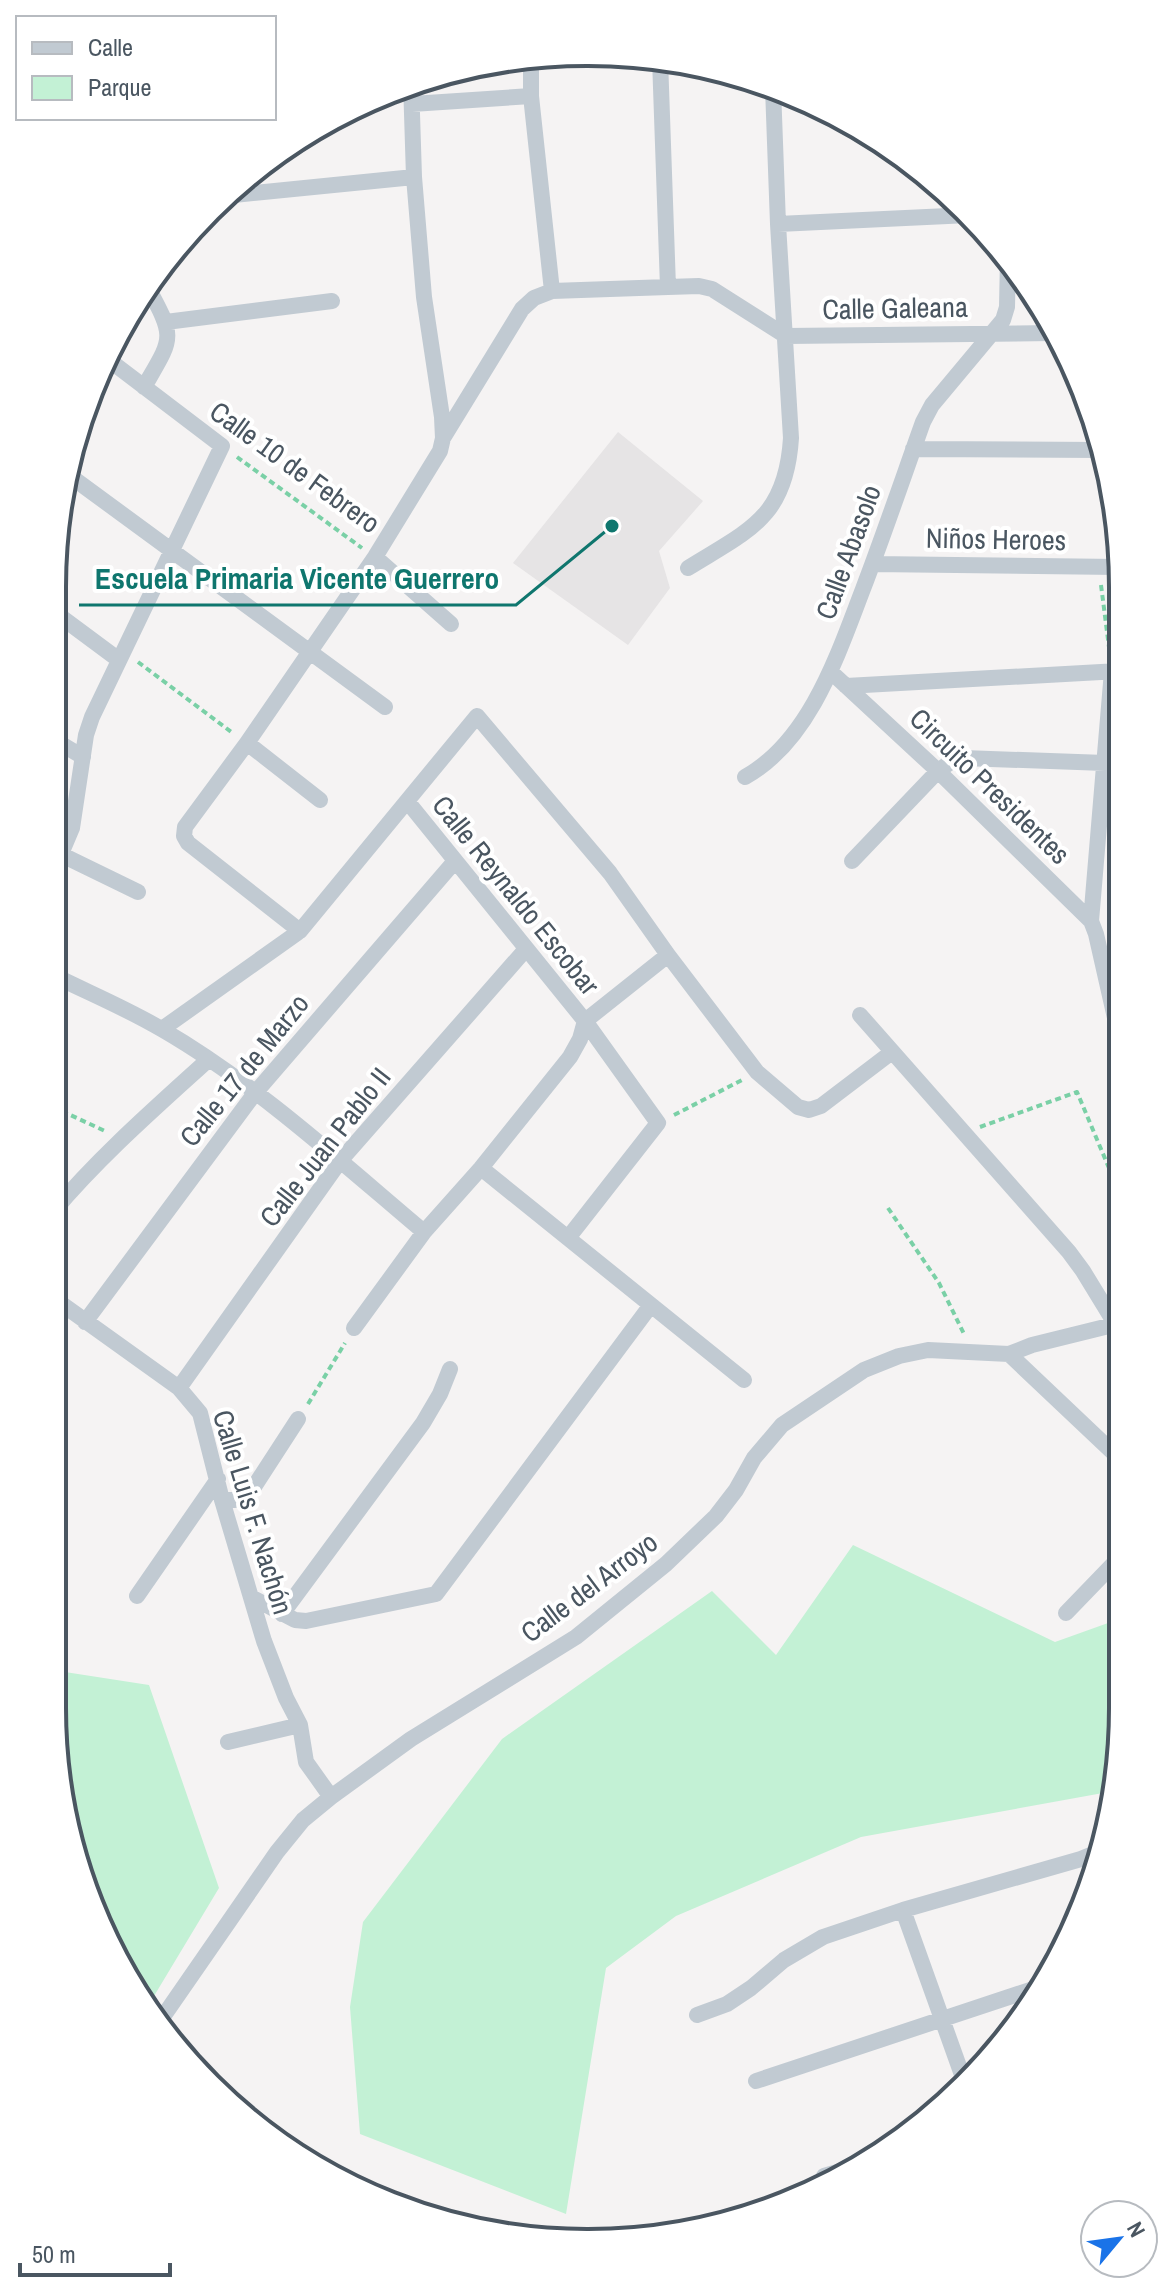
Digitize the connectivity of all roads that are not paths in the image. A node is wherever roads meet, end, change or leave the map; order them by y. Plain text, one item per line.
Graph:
1 (531, 69) edge
2 (660, 71) edge
3 (531, 96) junction
4 (412, 97) edge
5 (773, 101) edge
6 (412, 104) junction
7 (414, 177) junction
8 (245, 194) edge
9 (953, 216) edge
10 (778, 224) junction
11 (1008, 279) edge
12 (668, 287) junction
13 (552, 291) junction
14 (154, 299) edge
15 (332, 301) dead end
16 (166, 322) junction
17 (994, 332) junction
18 (1042, 333) edge
19 (786, 336) junction
20 (116, 366) edge
21 (144, 387) junction
22 (443, 438) junction
23 (913, 449) junction
24 (1090, 450) edge
25 (77, 481) edge
26 (173, 551) junction
27 (375, 557) junction
28 (873, 564) junction
29 (1108, 567) edge
30 (688, 568) dead end
31 (66, 619) edge
32 (451, 624) dead end
33 (311, 651) junction
34 (122, 655) junction
35 (1109, 671) edge
36 (831, 672) junction
37 (846, 686) junction
38 (385, 707) dead end
39 (1109, 726) edge
40 (247, 743) junction
41 (66, 747) edge
42 (83, 757) junction
43 (1105, 763) junction
44 (938, 771) junction
45 (745, 777) dead end
46 (320, 800) dead end
47 (407, 801) junction
48 (66, 844) edge
49 (66, 857) edge
50 (455, 861) junction
51 (852, 861) dead end
52 (138, 892) dead end
53 (1091, 921) junction
54 (300, 931) junction
55 (526, 949) junction
56 (668, 955) junction
57 (66, 981) edge
58 (1109, 991) edge
59 (860, 1015) dead end
60 (585, 1021) junction
61 (162, 1029) junction
62 (892, 1052) junction
63 (208, 1060) junction
64 (255, 1093) junction
65 (340, 1161) junction
66 (481, 1168) junction
67 (66, 1197) edge
68 (424, 1232) junction
69 (568, 1238) junction
70 (651, 1305) junction
71 (66, 1308) edge
72 (1109, 1310) edge
73 (85, 1322) junction
74 (1109, 1326) edge
75 (354, 1328) road end
76 (1009, 1354) junction
77 (450, 1369) dead end
78 (744, 1380) dead end
79 (179, 1388) junction
80 (298, 1419) road end
81 (1109, 1449) edge
82 (218, 1479) junction
83 (222, 1500) junction
84 (1109, 1568) edge
85 (137, 1596) dead end
86 (251, 1597) junction
87 (1066, 1613) dead end
88 (282, 1614) junction
89 (300, 1725) junction
90 (228, 1742) dead end
91 (331, 1797) junction
92 (1087, 1857) edge
93 (903, 1910) junction
94 (1024, 1992) edge
95 (166, 2013) edge
96 (697, 2015) dead end
97 (944, 2020) junction
98 (961, 2071) edge
99 (756, 2081) dead end

1 - 3 street
2 - 12 street
3 - 6 street
3 - 13 street
4 - 6 street
5 - 10 street
6 - 7 street
7 - 8 street
7 - 22 street
9 - 10 street
10 - 19 street
11 - 17 street, Calle Abasolo
12 - 13 street
12 - 19 street
13 - 22 street
14 - 16 street
15 - 16 street
16 - 21 street
17 - 18 street, Calle Galeana
17 - 19 street, Calle Galeana
17 - 23 street, Calle Abasolo
19 - 30 street
20 - 21 street, Calle 10 de Febrero
21 - 26 street, Calle 10 de Febrero
22 - 27 street
23 - 24 street
23 - 28 street, Calle Abasolo
25 - 26 street
26 - 33 street
26 - 34 street
27 - 32 street, Calle 10 de Febrero
27 - 33 street
28 - 29 street, Niños Heroes
28 - 36 street, Calle Abasolo
31 - 34 street
33 - 38 street
33 - 40 street
34 - 42 street
35 - 37 street
36 - 37 street, Circuito Presidentes
36 - 45 street, Calle Abasolo
37 - 44 street, Circuito Presidentes
39 - 43 street
40 - 46 street
40 - 54 street
41 - 42 street
42 - 48 street
43 - 44 street
43 - 53 street
44 - 51 street
44 - 53 street, Circuito Presidentes
47 - 50 street, Calle Reynaldo Escobar
47 - 54 street
47 - 56 street
49 - 52 street
50 - 55 street, Calle Reynaldo Escobar
50 - 64 street, Calle 17 de Marzo
53 - 58 street, Circuito Presidentes
54 - 61 street
55 - 60 street, Calle Reynaldo Escobar
55 - 65 street, Calle Juan Pablo II
56 - 60 street
56 - 62 street
57 - 61 street
59 - 62 street
60 - 66 street
60 - 69 street, Calle Reynaldo Escobar
61 - 63 street
62 - 72 street
63 - 64 street
63 - 67 street
64 - 65 street
64 - 73 street, Calle 17 de Marzo
65 - 68 street
65 - 79 street, Calle Juan Pablo II
66 - 68 street
66 - 69 street
68 - 75 street
69 - 70 street
70 - 78 street
70 - 88 street
71 - 73 street, Calle Luis F. Nachón
73 - 79 street, Calle Luis F. Nachón
74 - 76 street, Calle del Arroyo
76 - 81 street
76 - 91 street, Calle del Arroyo
77 - 88 street
79 - 82 street, Calle Luis F. Nachón
80 - 83 street
82 - 83 street, Calle Luis F. Nachón
82 - 85 street
83 - 86 street, Calle Luis F. Nachón
84 - 87 street
86 - 88 street
86 - 89 street, Calle Luis F. Nachón
89 - 90 street
89 - 91 street, Calle Luis F. Nachón
91 - 95 street, Calle del Arroyo
92 - 93 street
93 - 96 street
93 - 97 street
94 - 97 street
97 - 98 street
97 - 99 street

